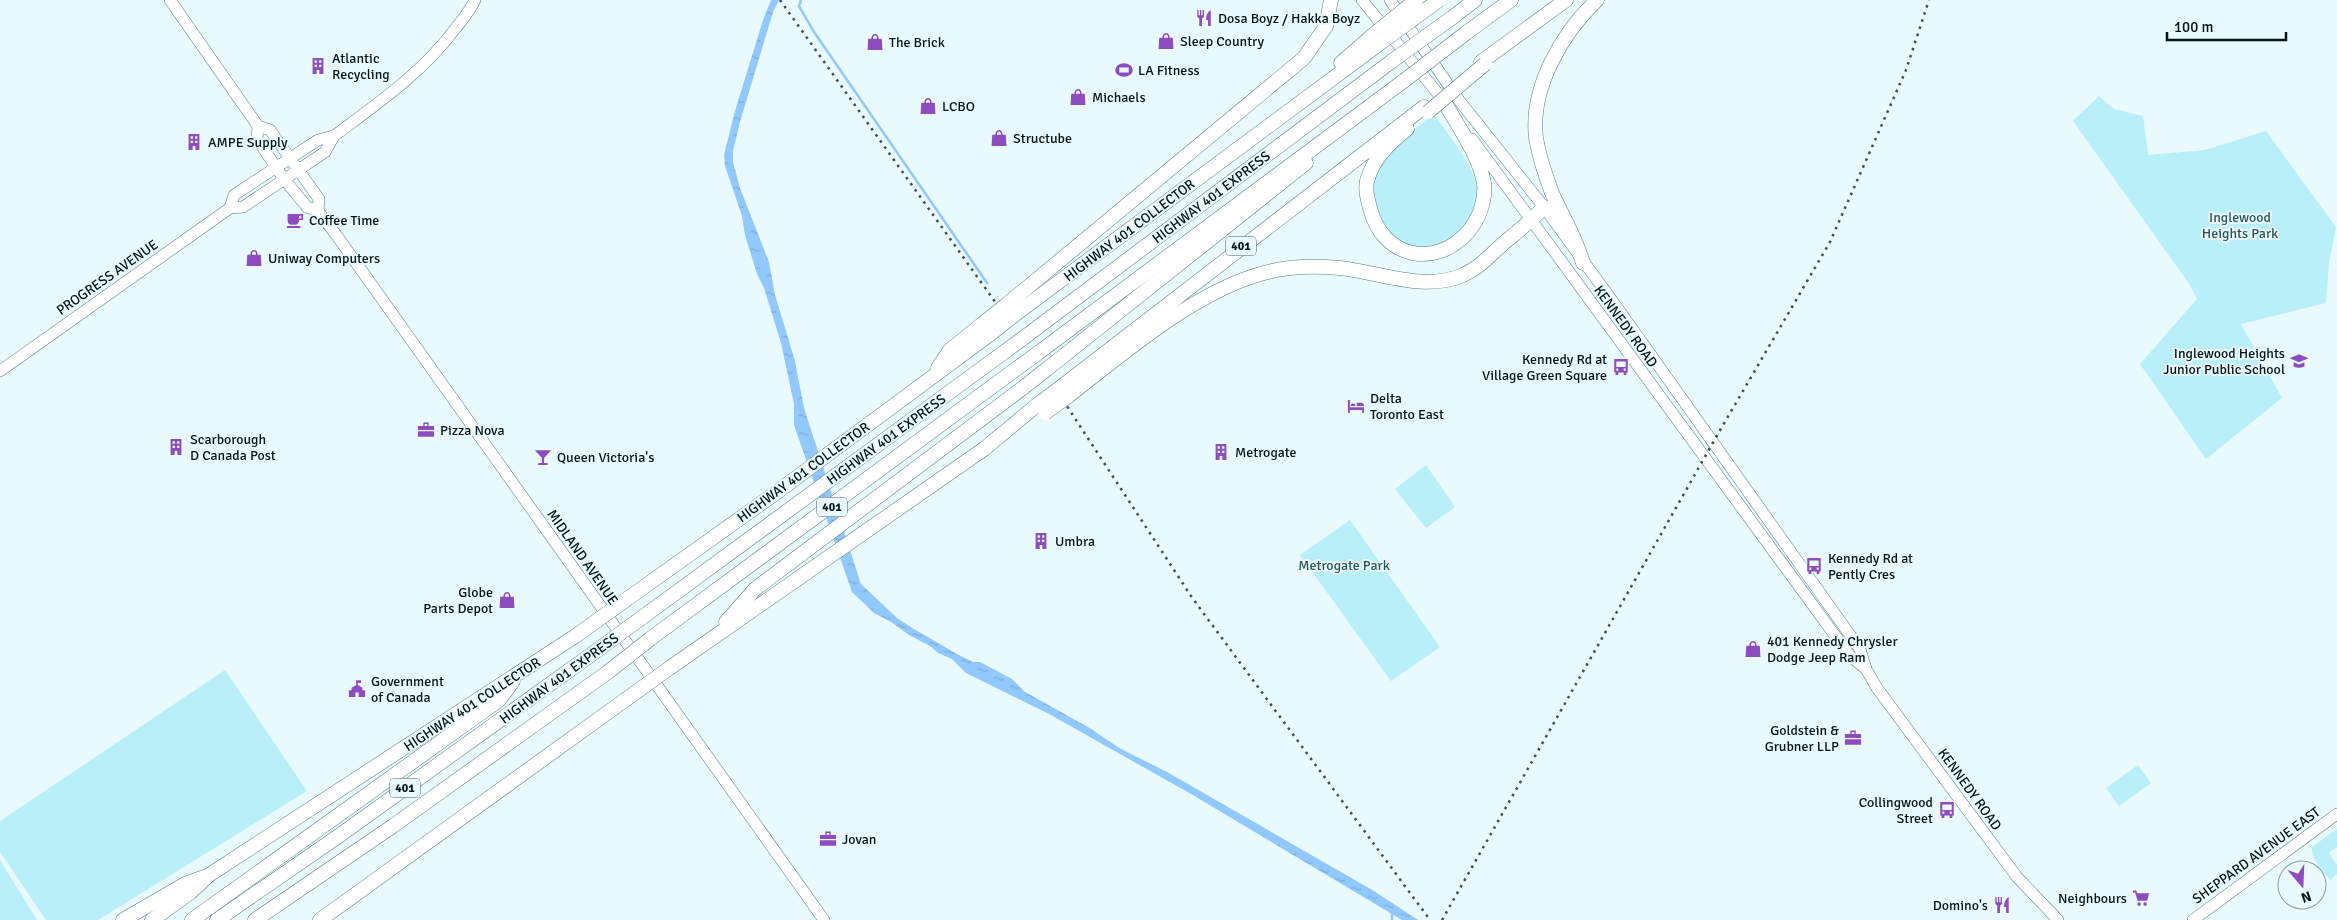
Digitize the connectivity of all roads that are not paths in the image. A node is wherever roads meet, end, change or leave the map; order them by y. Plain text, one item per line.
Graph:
1 (170, 0) edge
2 (475, 0) edge
3 (1331, 0) edge
4 (1362, 0) edge
5 (1390, 0) edge
6 (1416, 0) edge
7 (1439, 0) edge
8 (1475, 0) edge
9 (1511, 0) edge
10 (1566, 0) edge
11 (1598, 0) edge
12 (1376, 40) junction
13 (1388, 93) junction
14 (1446, 105) junction
15 (1426, 109) junction
16 (258, 126) junction
17 (334, 136) junction
18 (289, 157) junction
19 (276, 166) junction
20 (298, 169) junction
21 (284, 179) junction
22 (230, 208) junction
23 (1544, 208) junction
24 (318, 211) junction
25 (1531, 220) junction
26 (1583, 262) junction
27 (1009, 311) junction
28 (0, 371) edge
29 (1064, 392) junction
30 (710, 640) junction
31 (1866, 669) junction
32 (518, 675) junction
33 (2337, 814) edge
34 (209, 875) junction
35 (371, 884) junction
36 (123, 920) edge
37 (152, 920) edge
38 (192, 920) edge
39 (217, 920) edge
40 (255, 920) edge
41 (316, 920) edge
42 (320, 920) edge
43 (824, 920) edge
44 (2058, 920) edge
45 (2193, 920) edge

1 - 16 main road, MIDLAND AVENUE
2 - 17 main road, PROGRESS AVENUE
3 - 27 highway
4 - 14 main road, KENNEDY ROAD
5 - 23 main road, KENNEDY ROAD
6 - 12 highway, bridge
7 - 12 highway, HIGHWAY 401 COLLECTOR / 401, bridge
8 - 39 highway, HIGHWAY 401 EXPRESS / 401, bridge
9 - 13 highway, HIGHWAY 401 EXPRESS / 401, bridge
10 - 15 highway, 401
11 - 26 highway
12 - 27 highway, HIGHWAY 401 COLLECTOR / 401
13 - 30 highway, bridge
13 - 40 highway, HIGHWAY 401 EXPRESS / 401, bridge
14 - 15 highway
14 - 25 main road, KENNEDY ROAD
15 - 29 highway, 401
16 - 18 main road, MIDLAND AVENUE
16 - 19 main road, MIDLAND AVENUE
17 - 18 main road, PROGRESS AVENUE
17 - 20 main road, PROGRESS AVENUE
18 - 19 main road, PROGRESS AVENUE
18 - 20 main road, MIDLAND AVENUE
19 - 21 main road, MIDLAND AVENUE
19 - 22 main road, PROGRESS AVENUE
20 - 21 main road, PROGRESS AVENUE
20 - 24 main road, MIDLAND AVENUE
21 - 22 main road, PROGRESS AVENUE
21 - 24 main road, MIDLAND AVENUE
22 - 28 main road, PROGRESS AVENUE
23 - 25 highway
23 - 26 main road, KENNEDY ROAD
24 - 43 main road, MIDLAND AVENUE
25 - 29 highway
25 - 31 main road, KENNEDY ROAD
26 - 31 main road, KENNEDY ROAD
27 - 32 highway, HIGHWAY 401 COLLECTOR / 401, bridge
29 - 30 highway, bridge
30 - 35 highway, bridge
31 - 44 main road, KENNEDY ROAD
32 - 34 highway, HIGHWAY 401 COLLECTOR / 401
32 - 38 highway
33 - 45 main road, SHEPPARD AVENUE EAST
34 - 36 highway
34 - 37 highway, HIGHWAY 401 COLLECTOR / 401
35 - 41 highway
35 - 42 highway

